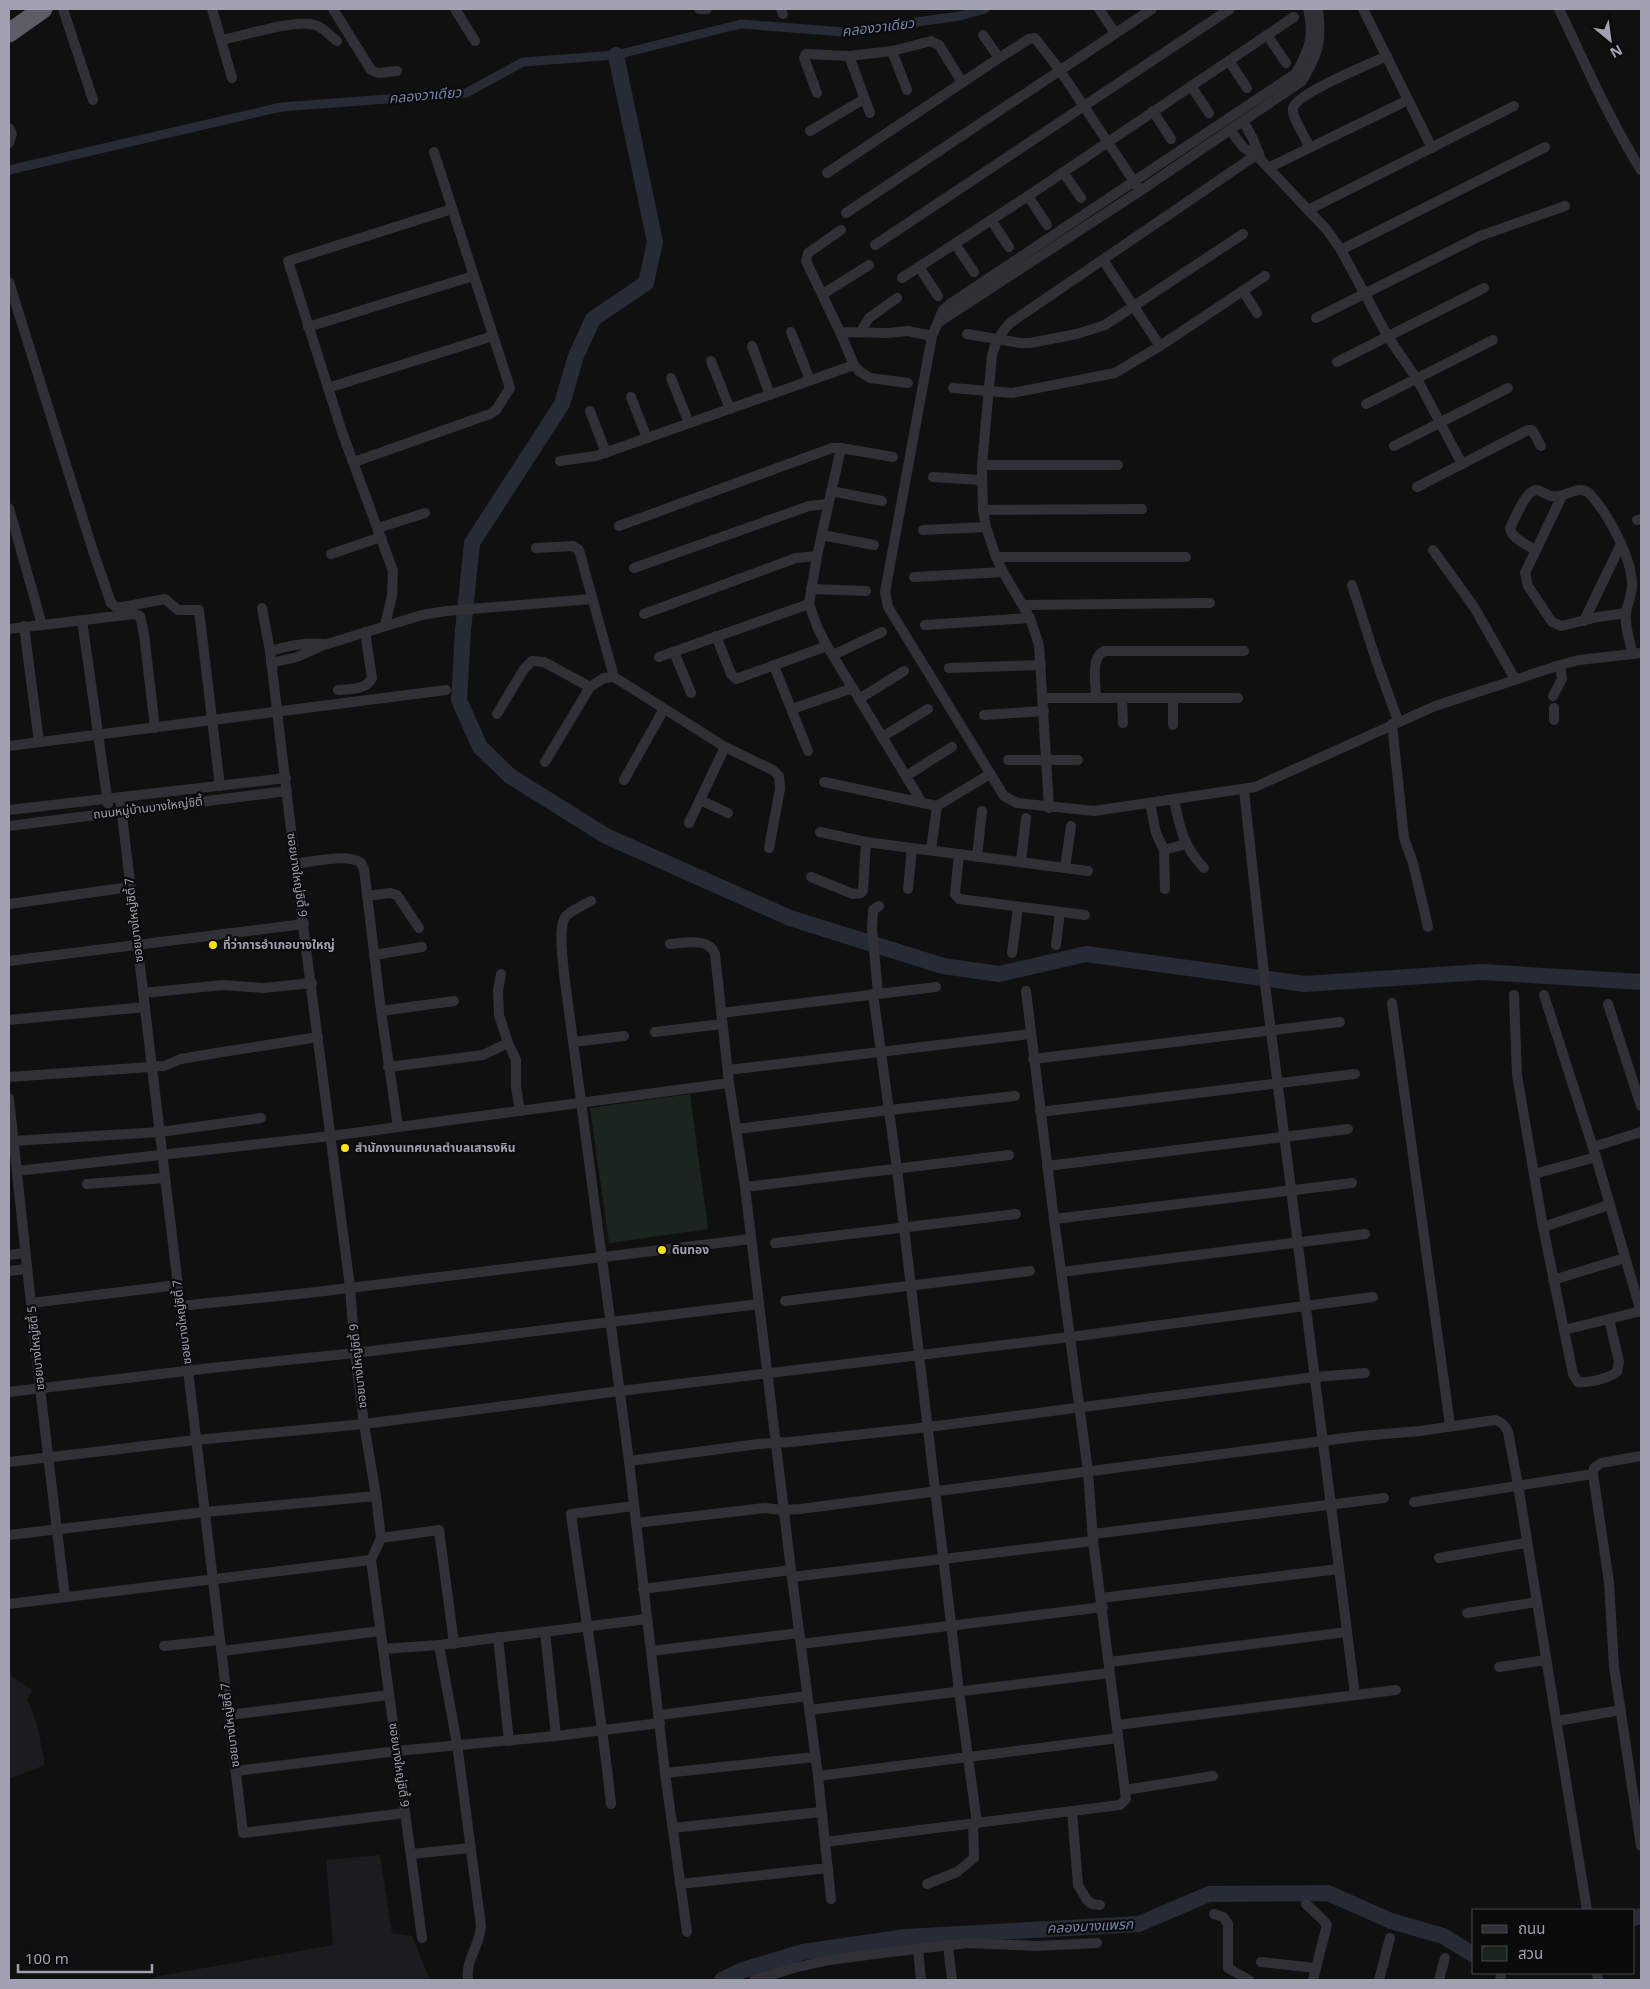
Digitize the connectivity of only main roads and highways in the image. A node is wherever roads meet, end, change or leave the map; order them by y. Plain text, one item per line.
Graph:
1 (43, 9) edge
2 (9, 33) edge

1 - 2 highway

